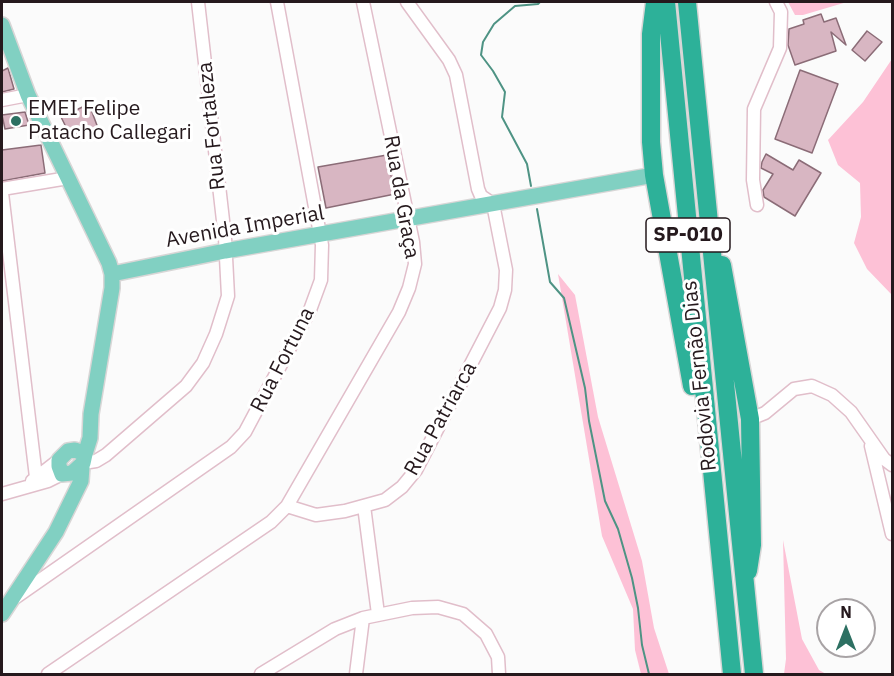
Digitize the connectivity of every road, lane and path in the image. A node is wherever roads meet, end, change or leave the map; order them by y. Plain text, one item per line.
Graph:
1 (198, 2) edge
2 (277, 2) edge
3 (363, 2) edge
4 (408, 2) edge
5 (655, 2) edge
6 (666, 2) edge
7 (687, 2) edge
8 (776, 2) edge
9 (2, 25) edge
10 (28, 95) junction
11 (2, 100) edge
12 (702, 168) junction
13 (654, 175) junction
14 (68, 178) junction
15 (2, 191) edge
16 (493, 204) junction
17 (757, 205) dead end
18 (408, 219) junction
19 (321, 235) junction
20 (225, 251) junction
21 (112, 274) junction
22 (92, 414) junction
23 (750, 419) junction
24 (869, 439) junction
25 (33, 446) junction
26 (84, 460) junction
27 (61, 465) junction
28 (892, 465) edge
29 (711, 468) junction
30 (32, 482) junction
31 (2, 494) edge
32 (287, 506) junction
33 (364, 506) junction
34 (69, 508) junction
35 (892, 534) edge
36 (744, 590) junction
37 (6, 608) edge
38 (378, 614) junction
39 (363, 618) junction
40 (48, 675) edge
41 (261, 675) edge
42 (356, 675) edge
43 (499, 675) edge
44 (732, 675) edge
45 (753, 675) edge

1 - 20 street, Rua Fortaleza
2 - 19 street, Rua Fortuna
3 - 18 street, Rua da Graça
4 - 16 street, Rua Patriarca
5 - 13 highway
6 - 29 highway, Rodovia Fernão Dias / SP-010
7 - 12 highway, Rodovia Fernão Dias / SP-010
8 - 17 street
9 - 10 main road
10 - 11 street
10 - 14 main road
12 - 23 highway
12 - 36 highway, Rodovia Fernão Dias / SP-010
13 - 16 main road, Avenida Imperial
13 - 29 highway
14 - 15 street
14 - 21 main road
15 - 25 street
16 - 18 main road, Avenida Imperial
16 - 33 street, Rua Patriarca
18 - 19 main road, Avenida Imperial
18 - 32 street, Rua da Graça
19 - 20 main road, Avenida Imperial
19 - 37 street, Rua Fortuna
20 - 21 main road, Avenida Imperial
20 - 26 street, Rua Fortaleza
21 - 22 main road
22 - 26 main road
22 - 27 main road
23 - 24 street
23 - 36 highway
24 - 28 street
24 - 35 street
25 - 27 street
25 - 30 street
26 - 27 main road
26 - 27 main road
26 - 34 main road
27 - 30 street
27 - 34 main road
29 - 44 highway, Rodovia Fernão Dias / SP-010
30 - 31 street
32 - 33 street, Rua Patriarca
32 - 40 street
33 - 38 street
34 - 37 main road
36 - 45 highway, Rodovia Fernão Dias / SP-010
38 - 39 street
38 - 43 street
39 - 41 street
39 - 42 street

